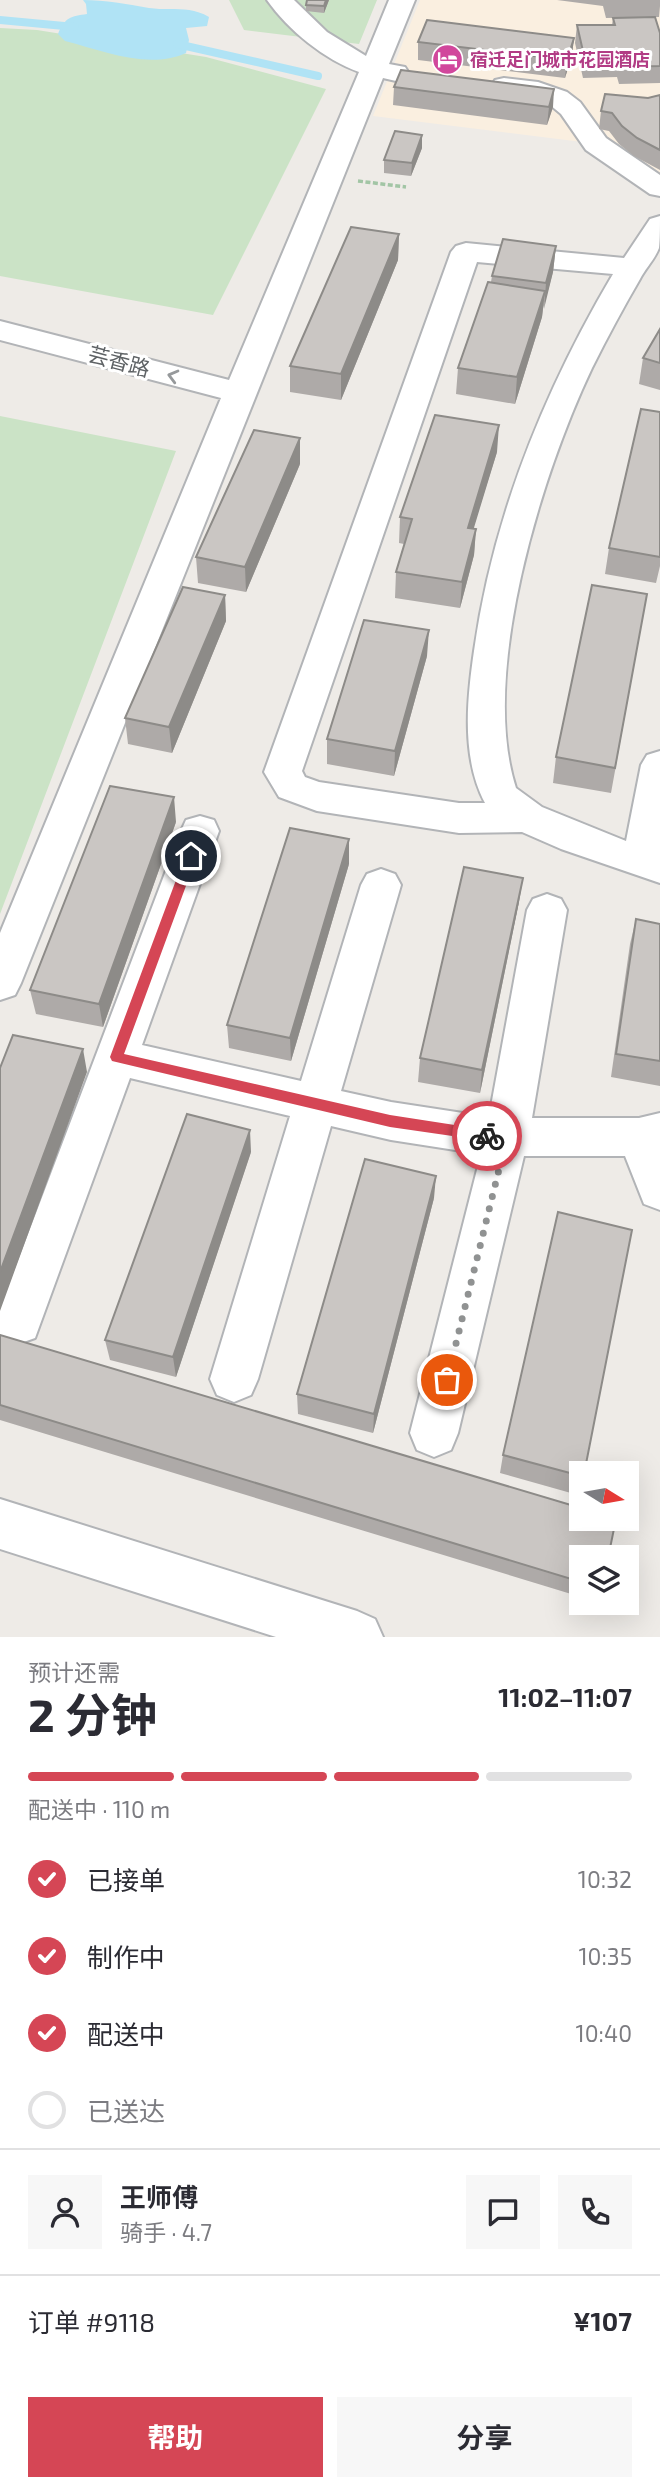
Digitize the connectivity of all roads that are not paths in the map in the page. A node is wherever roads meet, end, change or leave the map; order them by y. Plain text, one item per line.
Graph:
1 (280, 0) edge
2 (402, 0) edge
3 (371, 69) junction
4 (423, 76) edge
5 (474, 82) edge
6 (660, 188) edge
7 (660, 225) edge
8 (642, 260) edge
9 (0, 330) edge
10 (0, 352) edge
11 (235, 403) junction
12 (660, 765) edge
13 (527, 817) junction
14 (200, 831) dead end
15 (651, 864) edge
16 (381, 885) dead end
17 (547, 910) dead end
18 (0, 983) edge
19 (117, 1057) junction
20 (318, 1104) junction
21 (649, 1134) edge
22 (507, 1137) junction
23 (660, 1190) edge
24 (18, 1322) dead end
25 (234, 1379) dead end
26 (434, 1433) dead end
27 (0, 1524) edge
28 (357, 1637) edge

1 - 3 street
2 - 3 street
3 - 4 street
3 - 11 street
5 - 6 street
7 - 8 street
8 - 13 street
8 - 13 street
11 -> 9 street, 芸香路
10 - 11 street, 芸香路
11 - 18 street
12 - 15 street
13 - 15 street
14 - 19 street
16 - 20 street
17 - 22 street
19 - 20 street
19 - 24 street
20 - 22 street
20 - 25 street
21 - 22 street
21 - 23 street
22 - 26 street
27 - 28 street

